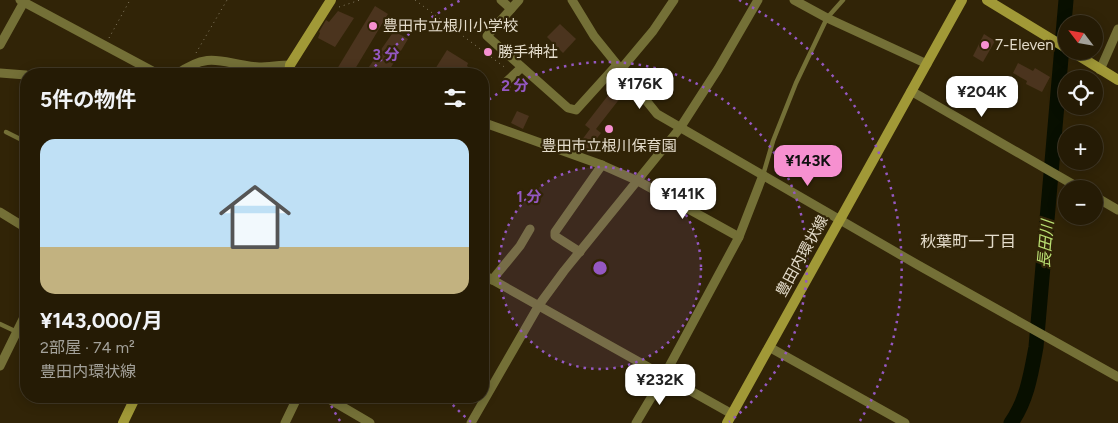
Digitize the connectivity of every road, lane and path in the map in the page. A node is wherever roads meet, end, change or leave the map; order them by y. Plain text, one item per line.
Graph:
1 (130, 0) edge
2 (227, 0) edge
3 (331, 0) edge
4 (360, 0) edge
5 (415, 0) edge
6 (501, 0) edge
7 (519, 0) edge
8 (572, 0) edge
9 (674, 0) edge
10 (758, 0) edge
11 (794, 0) edge
12 (843, 0) edge
13 (962, 0) edge
14 (987, 0) edge
15 (23, 1) edge
16 (511, 9) junction
17 (324, 12) junction
18 (827, 18) junction
19 (1118, 29) edge
20 (1058, 43) edge
21 (105, 45) junction
22 (0, 46) edge
23 (1085, 60) edge
24 (927, 64) junction
25 (189, 66) junction
26 (147, 68) edge
27 (186, 68) edge
28 (280, 68) edge
29 (291, 68) edge
30 (622, 68) junction
31 (1100, 70) joint
32 (517, 71) junction
33 (1103, 72) edge
34 (0, 73) edge
35 (20, 75) edge
36 (1118, 80) edge
37 (505, 83) dead end
38 (912, 91) junction
39 (489, 125) edge
40 (680, 128) junction
41 (6, 132) dead end
42 (20, 139) edge
43 (602, 165) junction
44 (763, 175) junction
45 (1065, 180) edge
46 (638, 181) junction
47 (1103, 201) edge
48 (1118, 210) edge
49 (0, 212) edge
50 (840, 219) junction
51 (20, 224) edge
52 (530, 229) dead end
53 (739, 237) junction
54 (580, 252) junction
55 (489, 278) edge
56 (492, 280) junction
57 (539, 305) junction
58 (0, 324) edge
59 (20, 326) edge
60 (17, 332) junction
61 (769, 347) junction
62 (0, 366) edge
63 (664, 376) junction
64 (1118, 377) edge
65 (489, 392) edge
66 (133, 403) edge
67 (295, 403) edge
68 (336, 403) edge
69 (483, 403) edge
70 (729, 419) edge
71 (123, 423) edge
72 (285, 423) edge
73 (370, 423) edge
74 (471, 423) edge
75 (636, 423) edge
76 (905, 423) edge

1 - 21 path
2 - 25 path
3 - 17 street
4 - 17 path
5 - 32 path
6 - 16 street
7 - 16 street
8 - 30 street
9 - 30 street
10 - 40 street
11 - 18 street
12 - 18 lane
13 - 24 street, 豊田内環状線
14 - 20 street
15 - 21 street
15 - 22 street
16 - 32 street
17 - 29 street
18 - 24 street
18 - 44 lane
19 - 31 street
21 - 26 street
23 - 31 street
24 - 38 street, 豊田内環状線
25 - 27 street
25 - 28 street
30 - 32 street
30 - 40 street
32 - 37 street
33 - 36 street
34 - 35 street
38 - 45 street
38 - 50 street, 豊田内環状線
39 - 43 street
40 - 44 street
40 - 46 street
41 - 42 lane
43 - 46 street
43 - 54 street
44 - 50 street
44 - 53 street
46 - 53 street
46 - 54 street
47 - 48 street
49 - 51 street
50 - 61 street, 豊田内環状線
50 - 64 street
52 - 56 street
53 - 63 street
54 - 57 street
55 - 56 street
56 - 57 street
57 - 63 street
57 - 65 street
58 - 60 lane
59 - 60 street
60 - 62 street
61 - 70 street, 豊田内環状線
61 - 76 street
63 - 70 street
63 - 75 street
66 - 71 street
67 - 72 street
68 - 73 street
69 - 74 street

